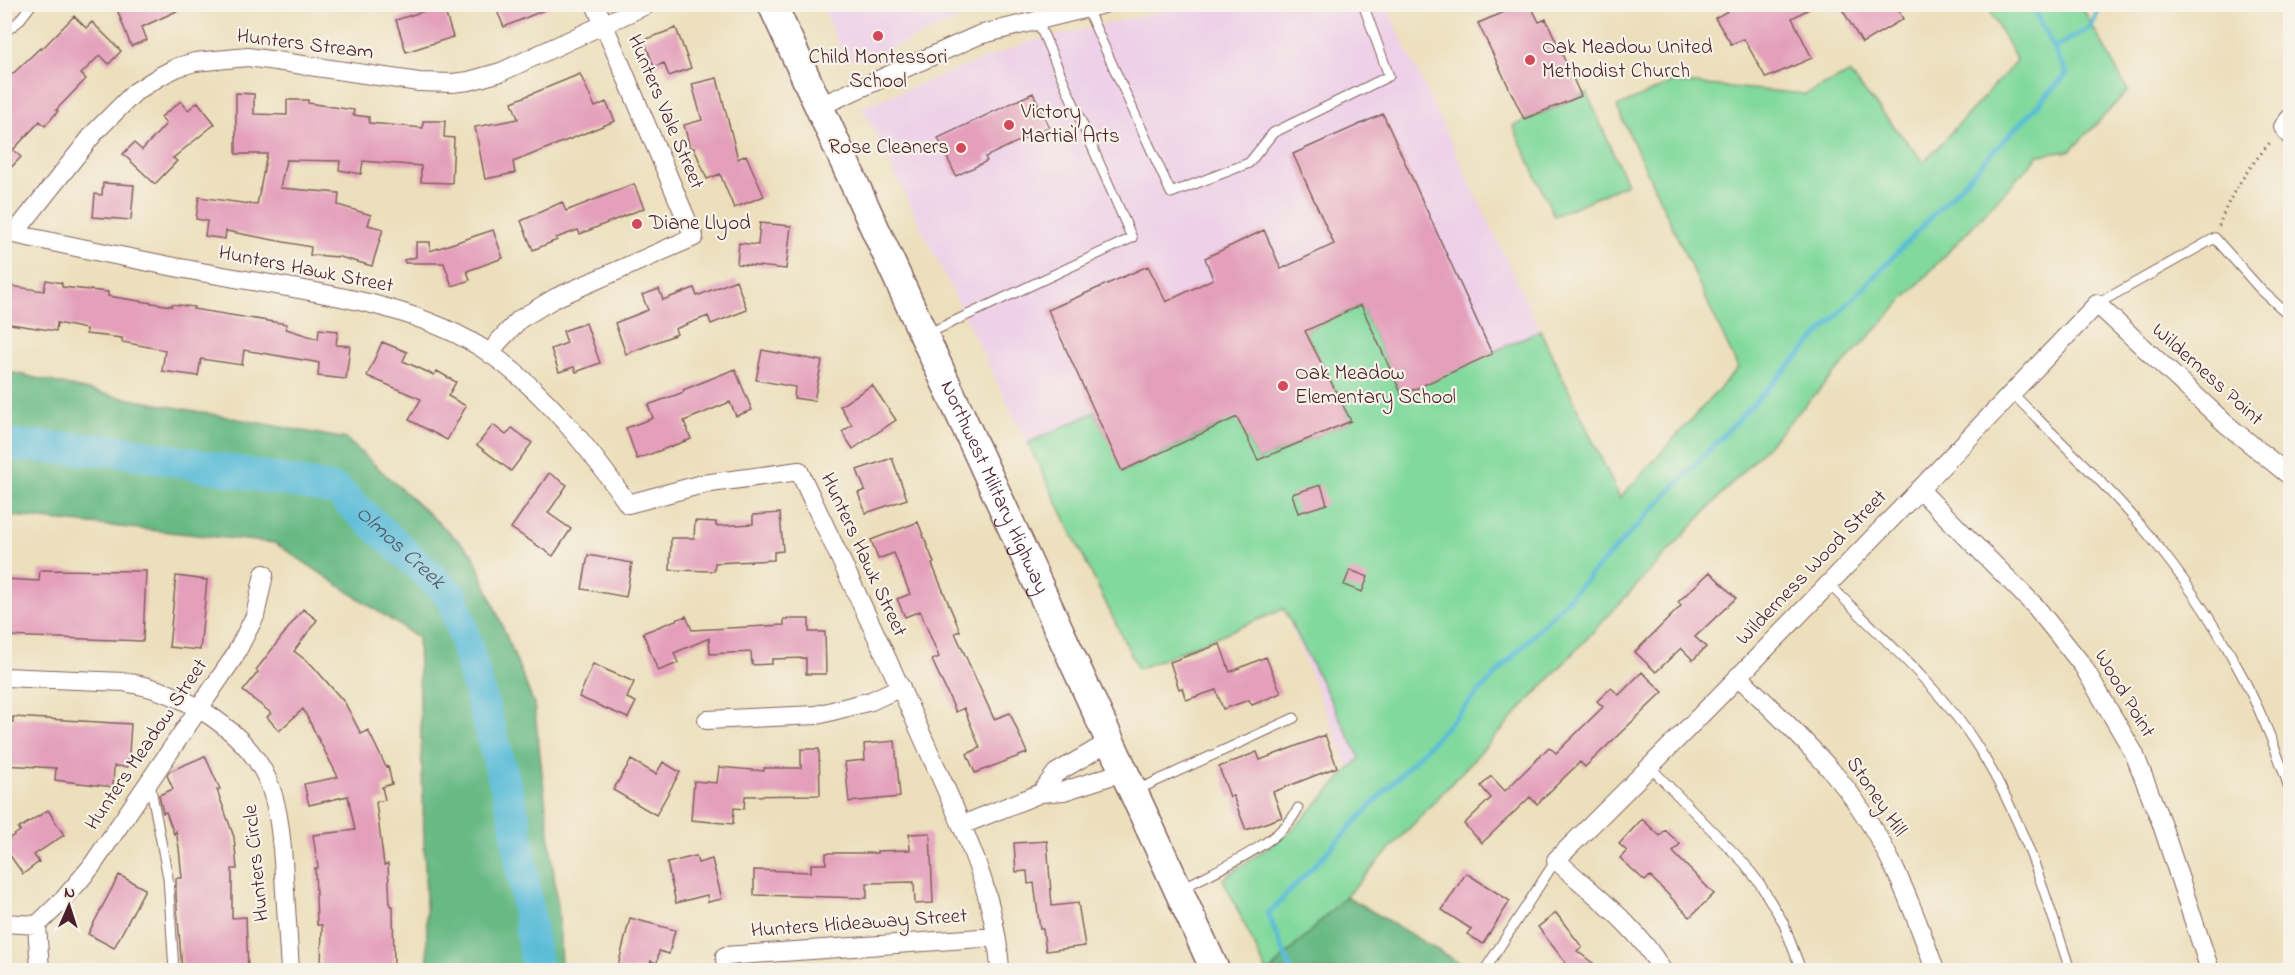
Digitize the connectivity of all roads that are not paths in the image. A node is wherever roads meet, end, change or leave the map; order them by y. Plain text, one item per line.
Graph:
1 (32, 4) edge
2 (595, 4) edge
3 (648, 4) edge
4 (772, 4) edge
5 (1363, 4) edge
6 (1095, 7) edge
7 (1037, 20) junction
8 (604, 26) junction
9 (4, 33) edge
10 (820, 106) junction
11 (14, 234) joint
12 (2097, 304) junction
13 (2290, 316) edge
14 (924, 335) junction
15 (490, 354) junction
16 (2012, 393) junction
17 (2290, 476) edge
18 (1919, 489) junction
19 (264, 574) dead end
20 (1829, 584) junction
21 (1738, 676) junction
22 (4, 677) edge
23 (901, 687) junction
24 (199, 708) junction
25 (1294, 718) dead end
26 (707, 720) dead end
27 (1109, 742) junction
28 (1650, 767) junction
29 (150, 780) junction
30 (1128, 782) junction
31 (2290, 790) edge
32 (1041, 793) junction
33 (1298, 808) dead end
34 (962, 825) junction
35 (1556, 860) junction
36 (1178, 890) junction
37 (4, 923) edge
38 (37, 925) junction
39 (995, 937) junction
40 (726, 963) edge
41 (40, 970) edge
42 (174, 970) edge
43 (290, 970) edge
44 (1000, 970) edge
45 (1215, 970) edge
46 (1492, 970) edge
47 (1662, 970) edge
48 (1800, 970) edge
49 (1935, 970) edge
50 (2070, 970) edge
51 (2210, 970) edge

1 - 9 lane
2 - 8 street, Hunters Vale Street
3 - 8 street, Hunters Stream
4 - 10 main road, Northwest Military Highway
5 - 6 lane
6 - 7 street
7 - 10 street
7 - 14 lane
8 - 11 street, Hunters Stream
8 - 15 street, Hunters Vale Street
10 - 14 main road, Northwest Military Highway
11 - 15 street, Hunters Hawk Street
12 - 13 lane
12 - 16 street, Wilderness Wood Street
12 - 17 street, Wilderness Point
14 - 27 main road, Northwest Military Highway
15 - 23 street, Hunters Hawk Street
16 - 18 street, Wilderness Wood Street
16 - 31 lane
18 - 20 street, Wilderness Wood Street
18 - 51 street, Wood Point
19 - 24 street, Hunters Meadow Street
20 - 21 street, Wilderness Wood Street
20 - 50 lane
21 - 28 street, Wilderness Wood Street
21 - 49 street, Stoney Hill
22 - 24 street, Hunters Circle
23 - 26 street
23 - 34 street, Hunters Hawk Street
24 - 29 street, Hunters Meadow Street
24 - 43 street, Hunters Circle
25 - 30 lane
27 - 30 main road, Northwest Military Highway
27 - 32 street
28 - 35 street, Wilderness Wood Street
28 - 48 lane
29 - 38 street, Hunters Meadow Street
29 - 42 lane
30 - 32 street
30 - 36 main road, Northwest Military Highway
32 - 34 street
33 - 36 lane
34 - 39 street, Hunters Hawk Street
35 - 46 lane
35 - 47 street
36 - 45 main road, Northwest Military Highway
37 - 38 street
38 - 41 street
39 - 40 street, Hunters Hideaway Street
39 - 44 street, Hunters Hawk Street

